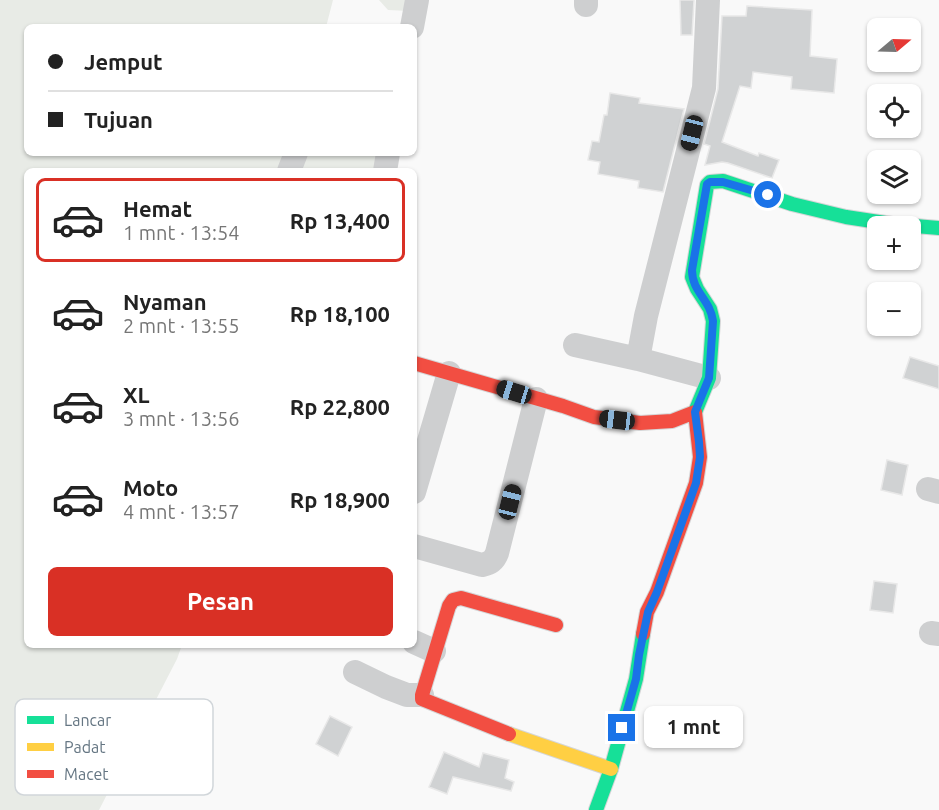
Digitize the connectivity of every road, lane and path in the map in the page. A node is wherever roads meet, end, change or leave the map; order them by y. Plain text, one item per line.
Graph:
1 (417, 0) edge
2 (708, 0) edge
3 (413, 24) edge
4 (939, 228) edge
5 (575, 345) dead end
6 (638, 359) junction
7 (417, 364) edge
8 (449, 373) junction
9 (709, 378) junction
10 (536, 399) junction
11 (695, 412) junction
12 (417, 482) edge
13 (417, 547) edge
14 (556, 625) dead end
15 (424, 646) edge
16 (355, 672) dead end
17 (422, 695) junction
18 (611, 769) junction
19 (596, 810) edge

1 - 3 street
2 - 6 street
4 - 9 street
5 - 6 street
6 - 9 street
7 - 8 street
8 - 10 street
8 - 12 street
9 - 11 street
10 - 11 street
10 - 13 street
11 - 18 street
14 - 15 street
15 - 17 street
16 - 17 street
17 - 18 street
18 - 19 street

